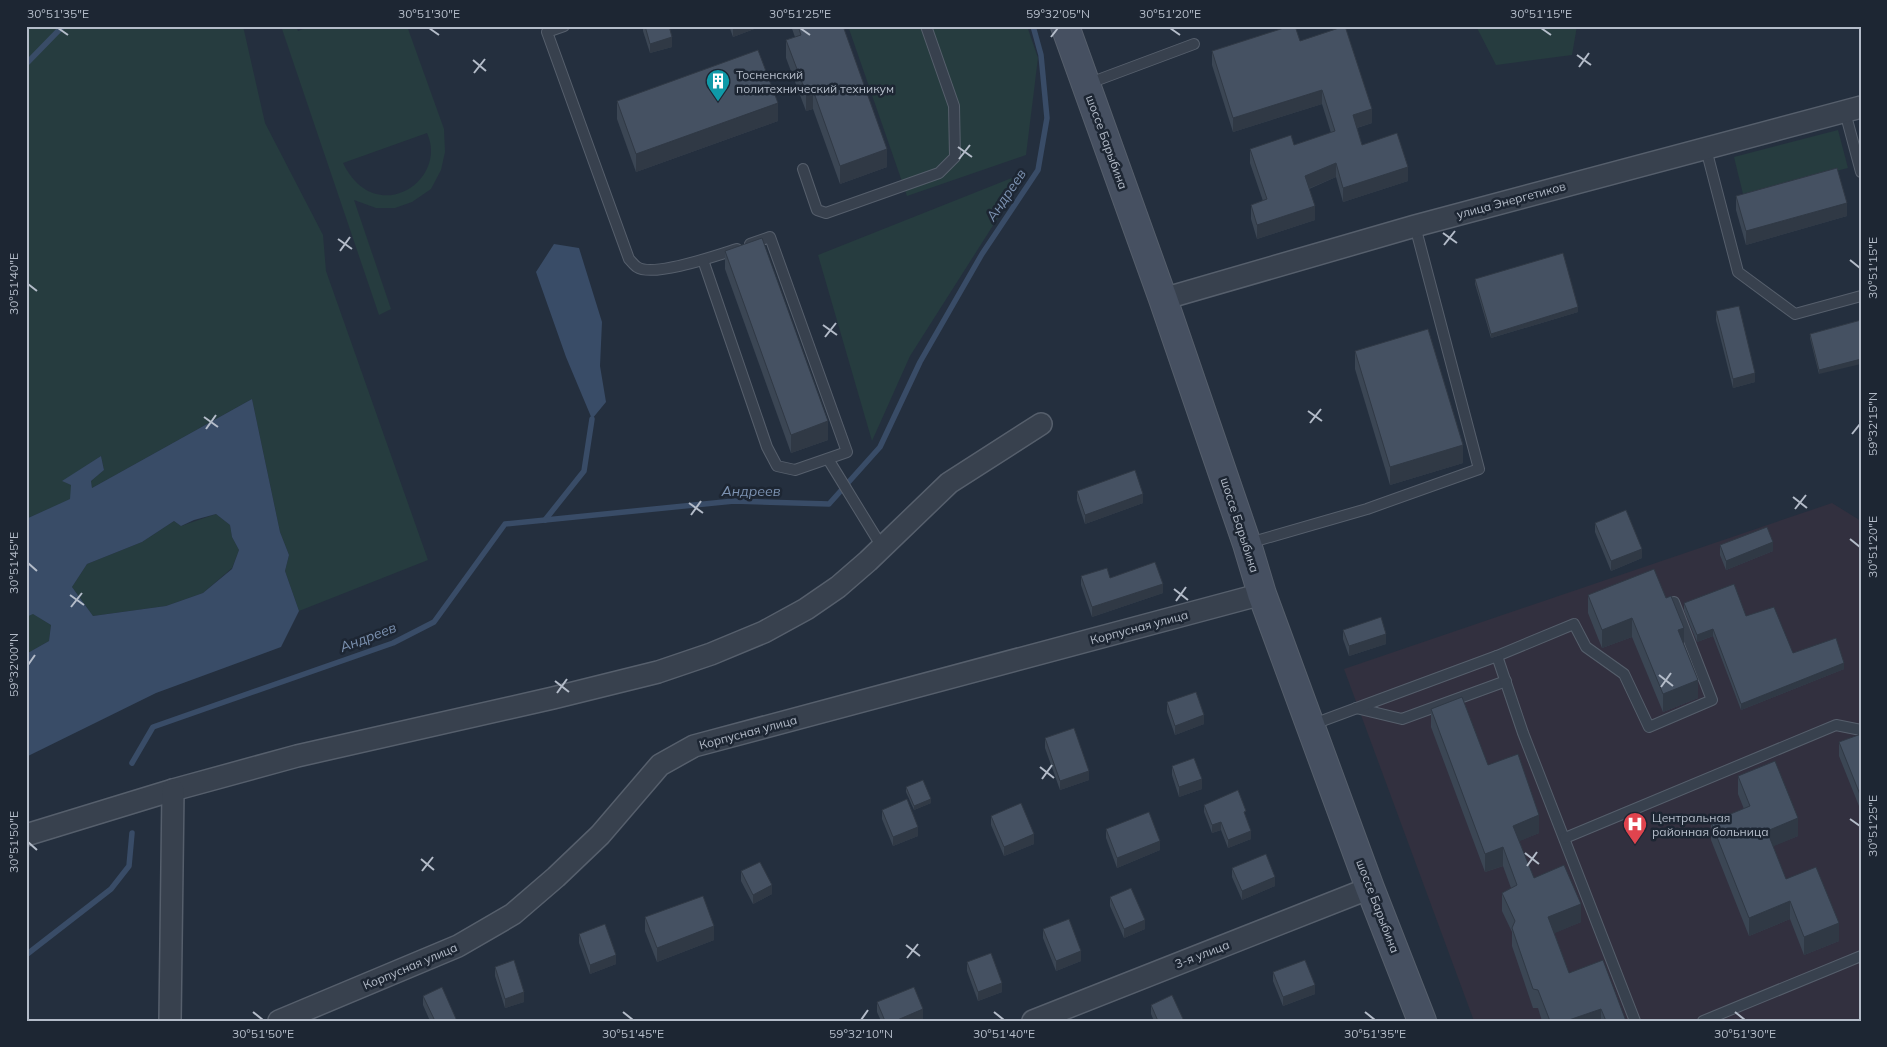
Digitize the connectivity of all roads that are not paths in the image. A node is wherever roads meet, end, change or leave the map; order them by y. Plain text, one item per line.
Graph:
1 (564, 26) edge
2 (926, 26) edge
3 (1065, 26) edge
4 (1194, 44) dead end
5 (1085, 84) junction
6 (1853, 110) edge
7 (1706, 149) junction
8 (802, 169) dead end
9 (1861, 172) edge
10 (1415, 226) junction
11 (703, 260) junction
12 (1861, 296) edge
13 (1163, 300) junction
14 (1041, 424) dead end
15 (828, 459) junction
16 (1247, 544) junction
17 (882, 546) junction
18 (1262, 594) junction
19 (1674, 602) edge
20 (1497, 656) junction
21 (1506, 681) junction
22 (1355, 708) junction
23 (1310, 725) junction
24 (1861, 730) edge
25 (173, 790) junction
26 (26, 835) edge
27 (1565, 838) junction
28 (1370, 888) junction
29 (1861, 956) edge
30 (170, 1021) edge
31 (279, 1021) edge
32 (1033, 1021) edge
33 (1422, 1021) edge
34 (1635, 1021) edge
35 (1703, 1021) edge

1 - 11 lane
2 - 8 lane
3 - 5 main road, шоссе Барыбина
4 - 5 lane
5 - 13 main road, шоссе Барыбина
6 - 7 street, улица Энергетиков
6 - 9 lane
7 - 10 street, улица Энергетиков
7 - 12 lane
10 - 13 street, улица Энергетиков
10 - 16 lane
11 - 15 lane
11 - 15 lane
13 - 16 main road, шоссе Барыбина
14 - 17 street
15 - 17 lane
16 - 18 main road, шоссе Барыбина
17 - 25 street
18 - 23 main road, шоссе Барыбина
18 - 31 street, Корпусная улица
19 - 20 lane
20 - 21 lane
20 - 22 lane
21 - 22 lane
21 - 27 lane
22 - 23 lane
23 - 28 main road, шоссе Барыбина
24 - 27 lane
25 - 26 street
25 - 30 street
27 - 34 lane
28 - 32 street, 3-я улица
28 - 33 main road, шоссе Барыбина
29 - 35 lane

